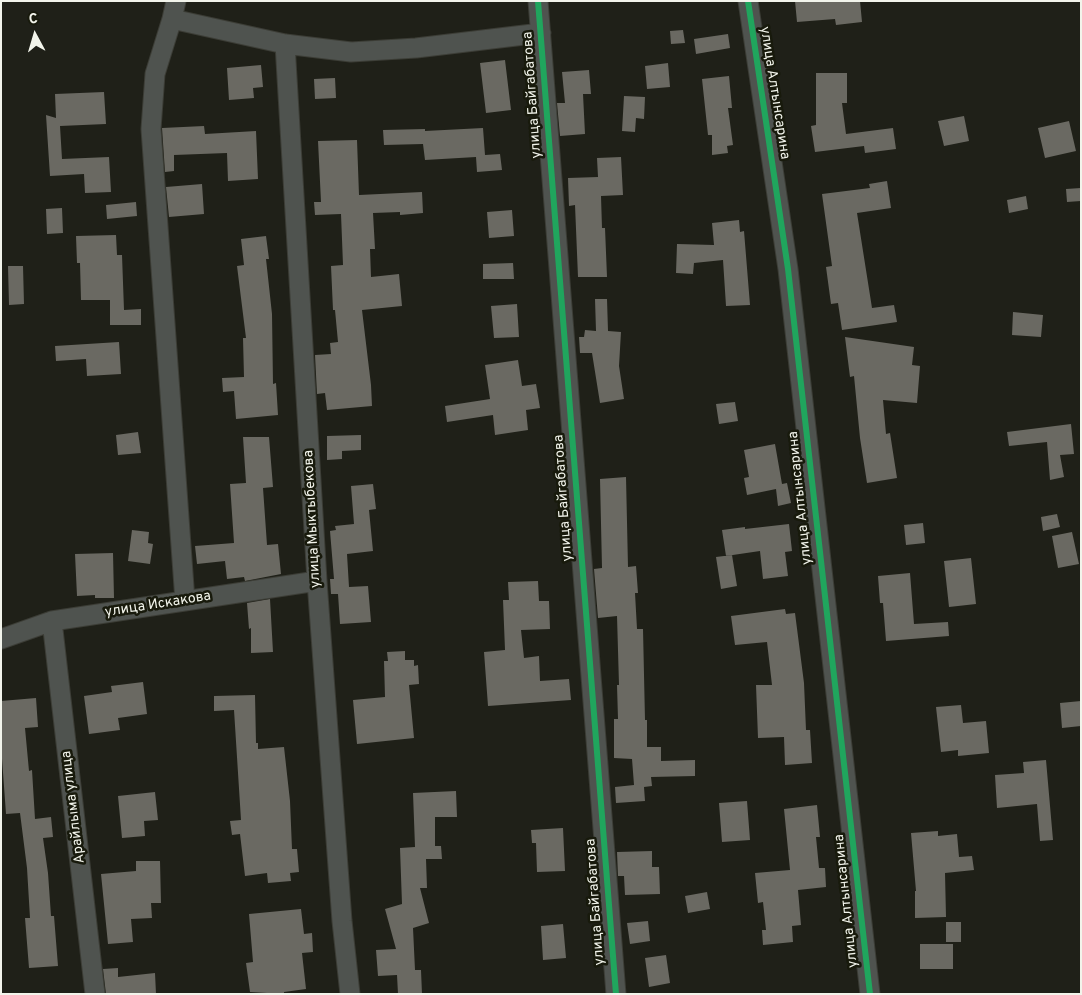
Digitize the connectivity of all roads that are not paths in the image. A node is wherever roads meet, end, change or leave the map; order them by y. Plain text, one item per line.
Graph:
1 (538, 1) edge
2 (748, 1) edge
3 (174, 10) edge
4 (541, 33) junction
5 (285, 44) junction
6 (317, 580) junction
7 (186, 600) junction
8 (52, 621) junction
9 (1, 639) edge
10 (95, 994) edge
11 (350, 994) edge
12 (616, 994) edge
13 (870, 994) edge

1 - 4 street, улица Байгабатова
2 - 13 street, улица Алтынсарина
3 - 5 street
3 - 7 street
4 - 5 street
4 - 12 street, улица Байгабатова
5 - 6 street, улица Мыктыбекова
6 - 7 street, улица Искакова
6 - 11 street, улица Мыктыбекова
7 - 8 street, улица Искакова
8 - 9 street, улица Искакова
8 - 10 street, Арайлыма улица

